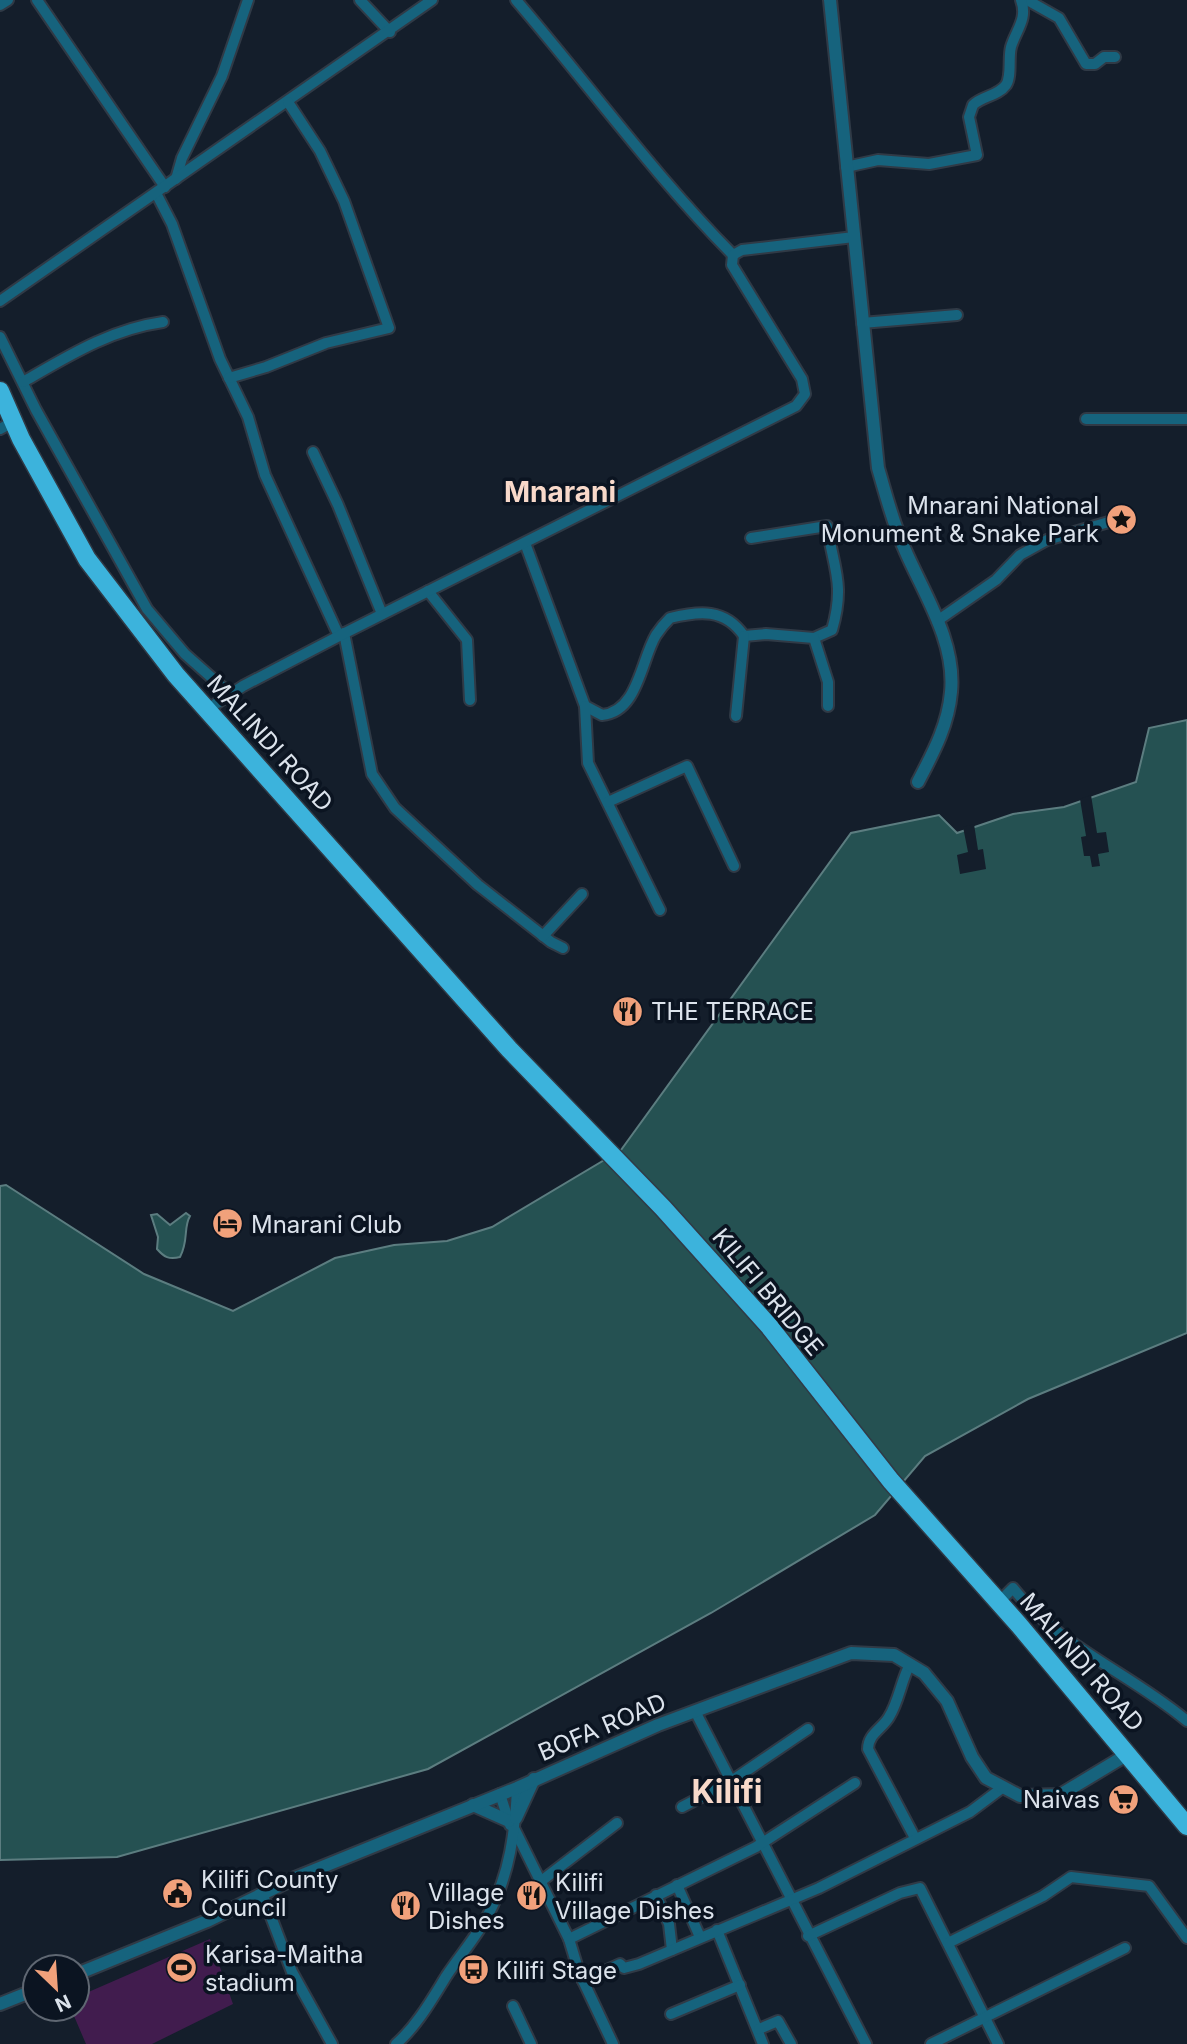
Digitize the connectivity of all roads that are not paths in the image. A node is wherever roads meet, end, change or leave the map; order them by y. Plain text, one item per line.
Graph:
1 (8, 0) edge
2 (37, 0) edge
3 (248, 0) edge
4 (360, 0) edge
5 (432, 0) edge
6 (516, 0) edge
7 (830, 0) edge
8 (1021, 0) edge
9 (1027, 0) edge
10 (0, 5) edge
11 (390, 32) junction
12 (1115, 57) dead end
13 (288, 102) junction
14 (846, 167) junction
15 (176, 179) junction
16 (161, 190) junction
17 (854, 237) junction
18 (733, 255) junction
19 (0, 301) edge
20 (957, 315) dead end
21 (163, 321) dead end
22 (862, 323) junction
23 (0, 337) edge
24 (229, 378) junction
25 (23, 382) junction
26 (0, 391) edge
27 (1086, 419) dead end
28 (1187, 419) edge
29 (7, 426) edge
30 (313, 452) dead end
31 (1119, 519) dead end
32 (751, 538) dead end
33 (525, 543) junction
34 (428, 591) junction
35 (382, 614) junction
36 (937, 621) junction
37 (341, 635) junction
38 (744, 636) junction
39 (814, 638) junction
40 (230, 694) junction
41 (470, 700) dead end
42 (585, 706) junction
43 (828, 706) dead end
44 (208, 709) junction
45 (736, 716) dead end
46 (918, 782) dead end
47 (608, 802) junction
48 (734, 866) dead end
49 (582, 894) dead end
50 (660, 910) dead end
51 (543, 936) junction
52 (564, 948) dead end
53 (551, 1094) joint
54 (937, 1532) joint
55 (999, 1602) junction
56 (910, 1664) junction
57 (695, 1711) junction
58 (1187, 1721) edge
59 (808, 1729) dead end
60 (1124, 1748) junction
61 (534, 1779) junction
62 (730, 1782) junction
63 (855, 1783) dead end
64 (517, 1788) junction
65 (1002, 1788) junction
66 (500, 1794) junction
67 (473, 1805) junction
68 (682, 1807) dead end
69 (617, 1822) dead end
70 (514, 1826) junction
71 (1187, 1826) edge
72 (915, 1838) junction
73 (761, 1841) junction
74 (540, 1882) junction
75 (677, 1885) junction
76 (262, 1894) junction
77 (656, 1895) junction
78 (792, 1900) junction
79 (718, 1930) junction
80 (808, 1936) junction
81 (700, 1937) junction
82 (1187, 1938) edge
83 (569, 1939) junction
84 (948, 1943) junction
85 (1125, 1948) dead end
86 (672, 1950) junction
87 (91, 1968) edge
88 (583, 1981) junction
89 (740, 1985) junction
90 (21, 1996) edge
91 (0, 2004) edge
92 (513, 2006) dead end
93 (671, 2014) dead end
94 (985, 2017) junction
95 (762, 2037) edge
96 (332, 2044) edge
97 (396, 2044) edge
98 (531, 2044) edge
99 (613, 2044) edge
100 (751, 2044) edge
101 (791, 2044) edge
102 (866, 2044) edge
103 (931, 2044) edge
104 (998, 2044) edge

1 - 10 street
2 - 16 street
3 - 15 street
4 - 11 street
5 - 11 street
6 - 18 street
7 - 14 street
8 - 14 street
9 - 12 street
11 - 13 street
13 - 15 street
13 - 24 street
14 - 17 street
15 - 16 street
16 - 19 street
16 - 24 street
17 - 18 street
17 - 22 street
18 - 33 street
20 - 22 street
21 - 25 street
22 - 36 street
23 - 25 street
24 - 37 street
25 - 40 street
26 - 29 highway, MALINDI ROAD
27 - 28 street
29 - 44 highway, MALINDI ROAD
30 - 35 street
31 - 36 street
32 - 39 street
33 - 34 street
33 - 42 street
34 - 35 street
34 - 41 street
35 - 37 street
36 - 46 street
37 - 40 street
37 - 51 street
38 - 39 street
38 - 42 street
38 - 45 street
39 - 43 street
40 - 44 street
42 - 47 street
44 - 53 highway, MALINDI ROAD
47 - 48 street
47 - 50 street
49 - 51 street
51 - 52 street
53 - 54 highway, KILIFI BRIDGE
54 - 55 highway, MALINDI ROAD
55 - 58 street
55 - 60 highway, MALINDI ROAD
56 - 57 street, BOFA ROAD
56 - 65 street, BOFA ROAD
56 - 72 street
57 - 61 street, BOFA ROAD
57 - 62 street
59 - 62 street
60 - 65 street, BOFA ROAD
60 - 71 highway, MALINDI ROAD
61 - 64 street, BOFA ROAD
61 - 70 street
62 - 68 street
62 - 73 street
63 - 73 street
64 - 66 street, BOFA ROAD
64 - 70 street
65 - 72 street
66 - 67 street, BOFA ROAD
66 - 70 street
67 - 70 street
67 - 76 street, BOFA ROAD
69 - 74 street
70 - 74 street
70 - 97 street
72 - 78 street
73 - 75 street
73 - 78 street
74 - 83 street
75 - 77 street
75 - 81 street
76 - 87 street, BOFA ROAD
76 - 96 street
77 - 83 street
77 - 86 street
78 - 79 street
78 - 80 street
79 - 81 street
79 - 89 street
80 - 84 street
80 - 102 street
81 - 86 street
82 - 84 street
83 - 88 street
84 - 94 street
85 - 94 street
86 - 88 street
88 - 99 street
89 - 93 street
89 - 95 street
90 - 91 street
92 - 98 street
94 - 103 street
94 - 104 street
95 - 100 street
95 - 101 street

